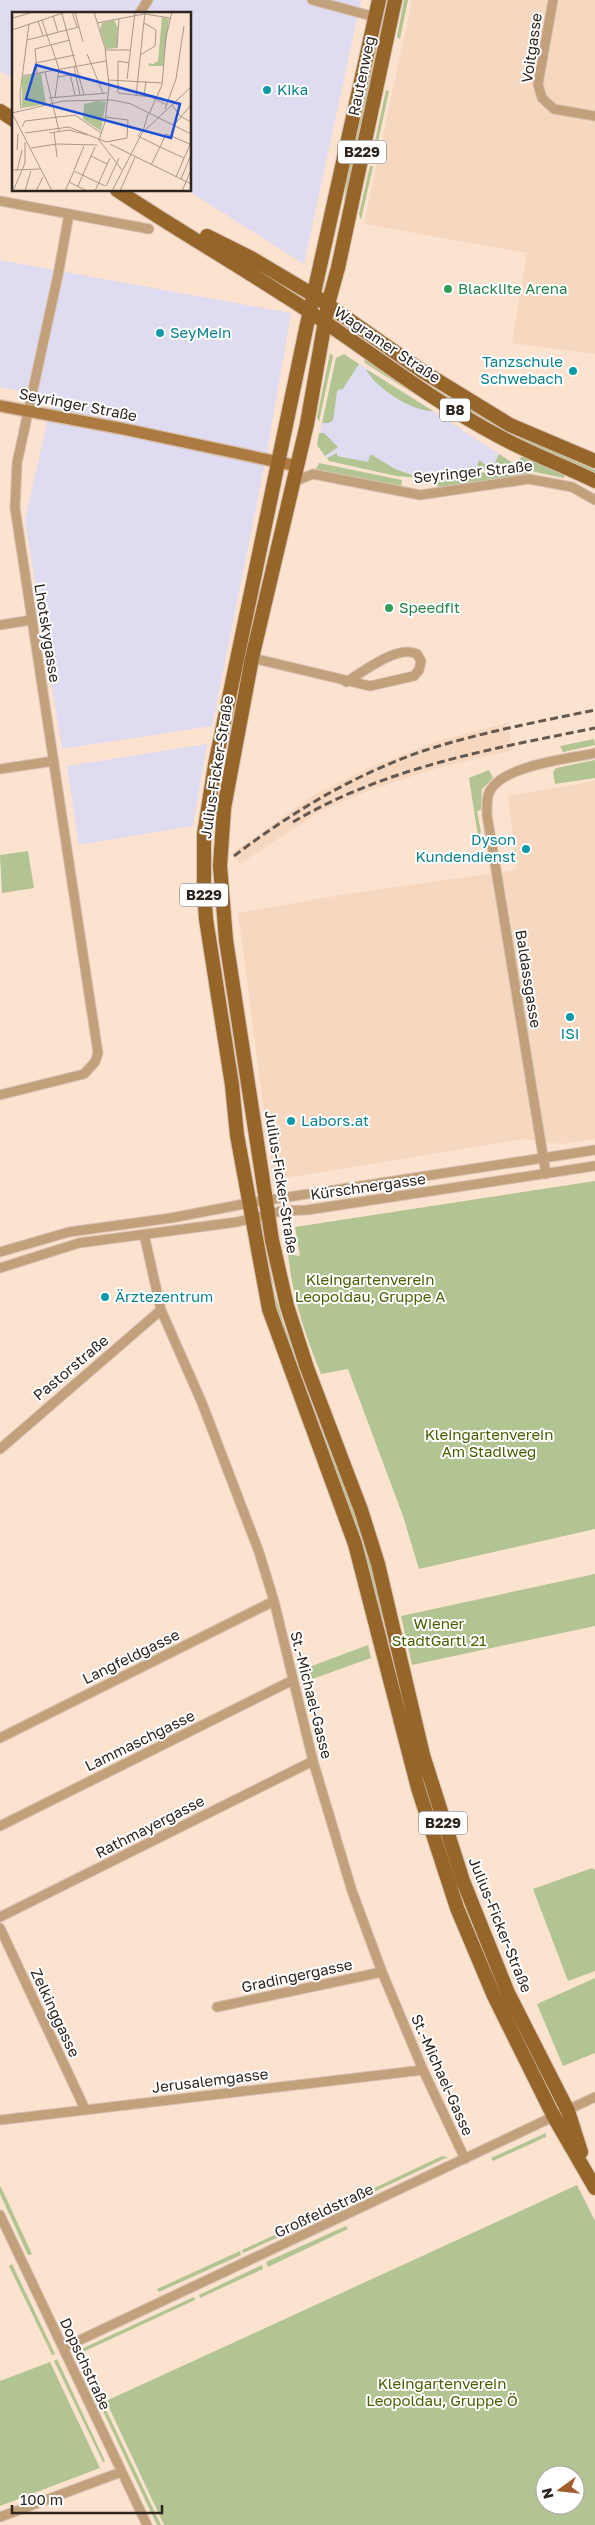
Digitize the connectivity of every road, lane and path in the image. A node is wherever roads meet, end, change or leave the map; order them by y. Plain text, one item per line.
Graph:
1 (148, 0) edge
2 (312, 0) edge
3 (379, 0) edge
4 (395, 0) edge
5 (553, 0) edge
6 (140, 12) edge
7 (375, 17) junction
8 (0, 111) edge
9 (595, 116) edge
10 (12, 119) edge
11 (118, 191) edge
12 (0, 201) edge
13 (69, 214) junction
14 (168, 224) junction
15 (149, 229) dead end
16 (315, 296) junction
17 (328, 304) junction
18 (311, 312) junction
19 (324, 322) junction
20 (0, 406) edge
21 (28, 410) junction
22 (595, 461) edge
23 (279, 462) junction
24 (297, 466) junction
25 (595, 481) edge
26 (293, 482) junction
27 (595, 500) edge
28 (31, 620) junction
29 (0, 625) edge
30 (245, 657) junction
31 (346, 682) junction
32 (595, 753) edge
33 (54, 761) junction
34 (0, 770) edge
35 (0, 1096) edge
36 (595, 1150) edge
37 (543, 1159) junction
38 (595, 1166) edge
39 (546, 1174) junction
40 (249, 1203) junction
41 (268, 1207) junction
42 (252, 1219) junction
43 (144, 1234) junction
44 (0, 1252) edge
45 (0, 1268) edge
46 (161, 1310) junction
47 (0, 1449) edge
48 (274, 1601) junction
49 (293, 1680) junction
50 (0, 1738) edge
51 (312, 1761) junction
52 (0, 1826) edge
53 (0, 1917) edge
54 (0, 1928) edge
55 (382, 1972) junction
56 (217, 2007) dead end
57 (423, 2070) junction
58 (595, 2097) edge
59 (85, 2109) junction
60 (568, 2111) junction
61 (554, 2118) junction
62 (0, 2120) edge
63 (465, 2159) junction
64 (588, 2175) junction
65 (595, 2188) edge
66 (0, 2215) edge
67 (63, 2348) junction
68 (121, 2472) junction
69 (0, 2517) edge
70 (146, 2525) edge

1 - 6 street
2 - 7 street
3 - 7 main road, Rautenweg / B229
4 - 17 main road, Rautenweg / B229
5 - 9 street, Voitgasse
7 - 16 main road, Rautenweg / B229
8 - 10 main road
11 - 14 main road, Wagramer Straße / B8
12 - 13 street
13 - 15 street
13 - 21 street, Lhotskygasse
14 - 16 main road, Wagramer Straße / B8
14 - 18 main road, Wagramer Straße / B8
16 - 17 main road, Wagramer Straße / B8
16 - 18 main road, B229
17 - 19 main road, Julius-Ficker-Straße / B229
17 - 22 main road, Wagramer Straße / B8
18 - 19 main road, Wagramer Straße / B8
18 - 23 main road, Julius-Ficker-Straße / B229
19 - 24 main road, Julius-Ficker-Straße / B229
19 - 25 main road, Wagramer Straße / B8
20 - 21 main road, Seyringer Straße
21 - 23 main road, Seyringer Straße
21 - 28 street, Lhotskygasse
23 - 24 main road, Seyringer Straße
23 - 30 main road, Julius-Ficker-Straße / B229
24 - 26 main road, Julius-Ficker-Straße / B229
26 - 27 street, Seyringer Straße
26 - 30 main road, Julius-Ficker-Straße / B229
28 - 29 street
28 - 33 street, Lhotskygasse
30 - 31 street
30 - 40 main road, Julius-Ficker-Straße / B229
30 - 41 main road, Julius-Ficker-Straße / B229
31 - 31 street
32 - 37 street, Baldassgasse
33 - 34 street
33 - 35 street, Lhotskygasse
36 - 37 street, Kürschnergasse
37 - 39 street, Baldassgasse
37 - 41 street, Kürschnergasse
38 - 39 street, Kürschnergasse
39 - 41 street, Kürschnergasse
40 - 41 street, Kürschnergasse
40 - 42 main road, Julius-Ficker-Straße / B229
40 - 44 street, Kürschnergasse
41 - 42 street, Kürschnergasse
41 - 60 main road, Julius-Ficker-Straße / B229
42 - 43 street, Kürschnergasse
42 - 61 main road, Julius-Ficker-Straße / B229
43 - 45 street, Kürschnergasse
43 - 46 street, St.-Michael-Gasse
46 - 47 street, Pastorstraße
46 - 48 street, St.-Michael-Gasse
48 - 49 street, St.-Michael-Gasse
48 - 50 street, Langfeldgasse
49 - 51 street, St.-Michael-Gasse
49 - 52 street, Lammaschgasse
51 - 53 street, Rathmayergasse
51 - 55 street, St.-Michael-Gasse
54 - 59 street, Zelkinggasse
55 - 56 street, Gradingergasse
55 - 57 street, St.-Michael-Gasse
57 - 59 street, Jerusalemgasse
57 - 63 street, St.-Michael-Gasse
58 - 60 street, Großfeldstraße
59 - 62 street, Jerusalemgasse
60 - 61 street, Großfeldstraße
60 - 64 main road, Julius-Ficker-Straße / B229
61 - 63 street, Großfeldstraße
61 - 64 main road, Julius-Ficker-Straße / B229
63 - 67 street, Großfeldstraße
64 - 65 main road, Julius-Ficker-Straße / B229
66 - 67 street, Dopschstraße
67 - 68 street, Dopschstraße
68 - 69 street
68 - 70 street, Dopschstraße

